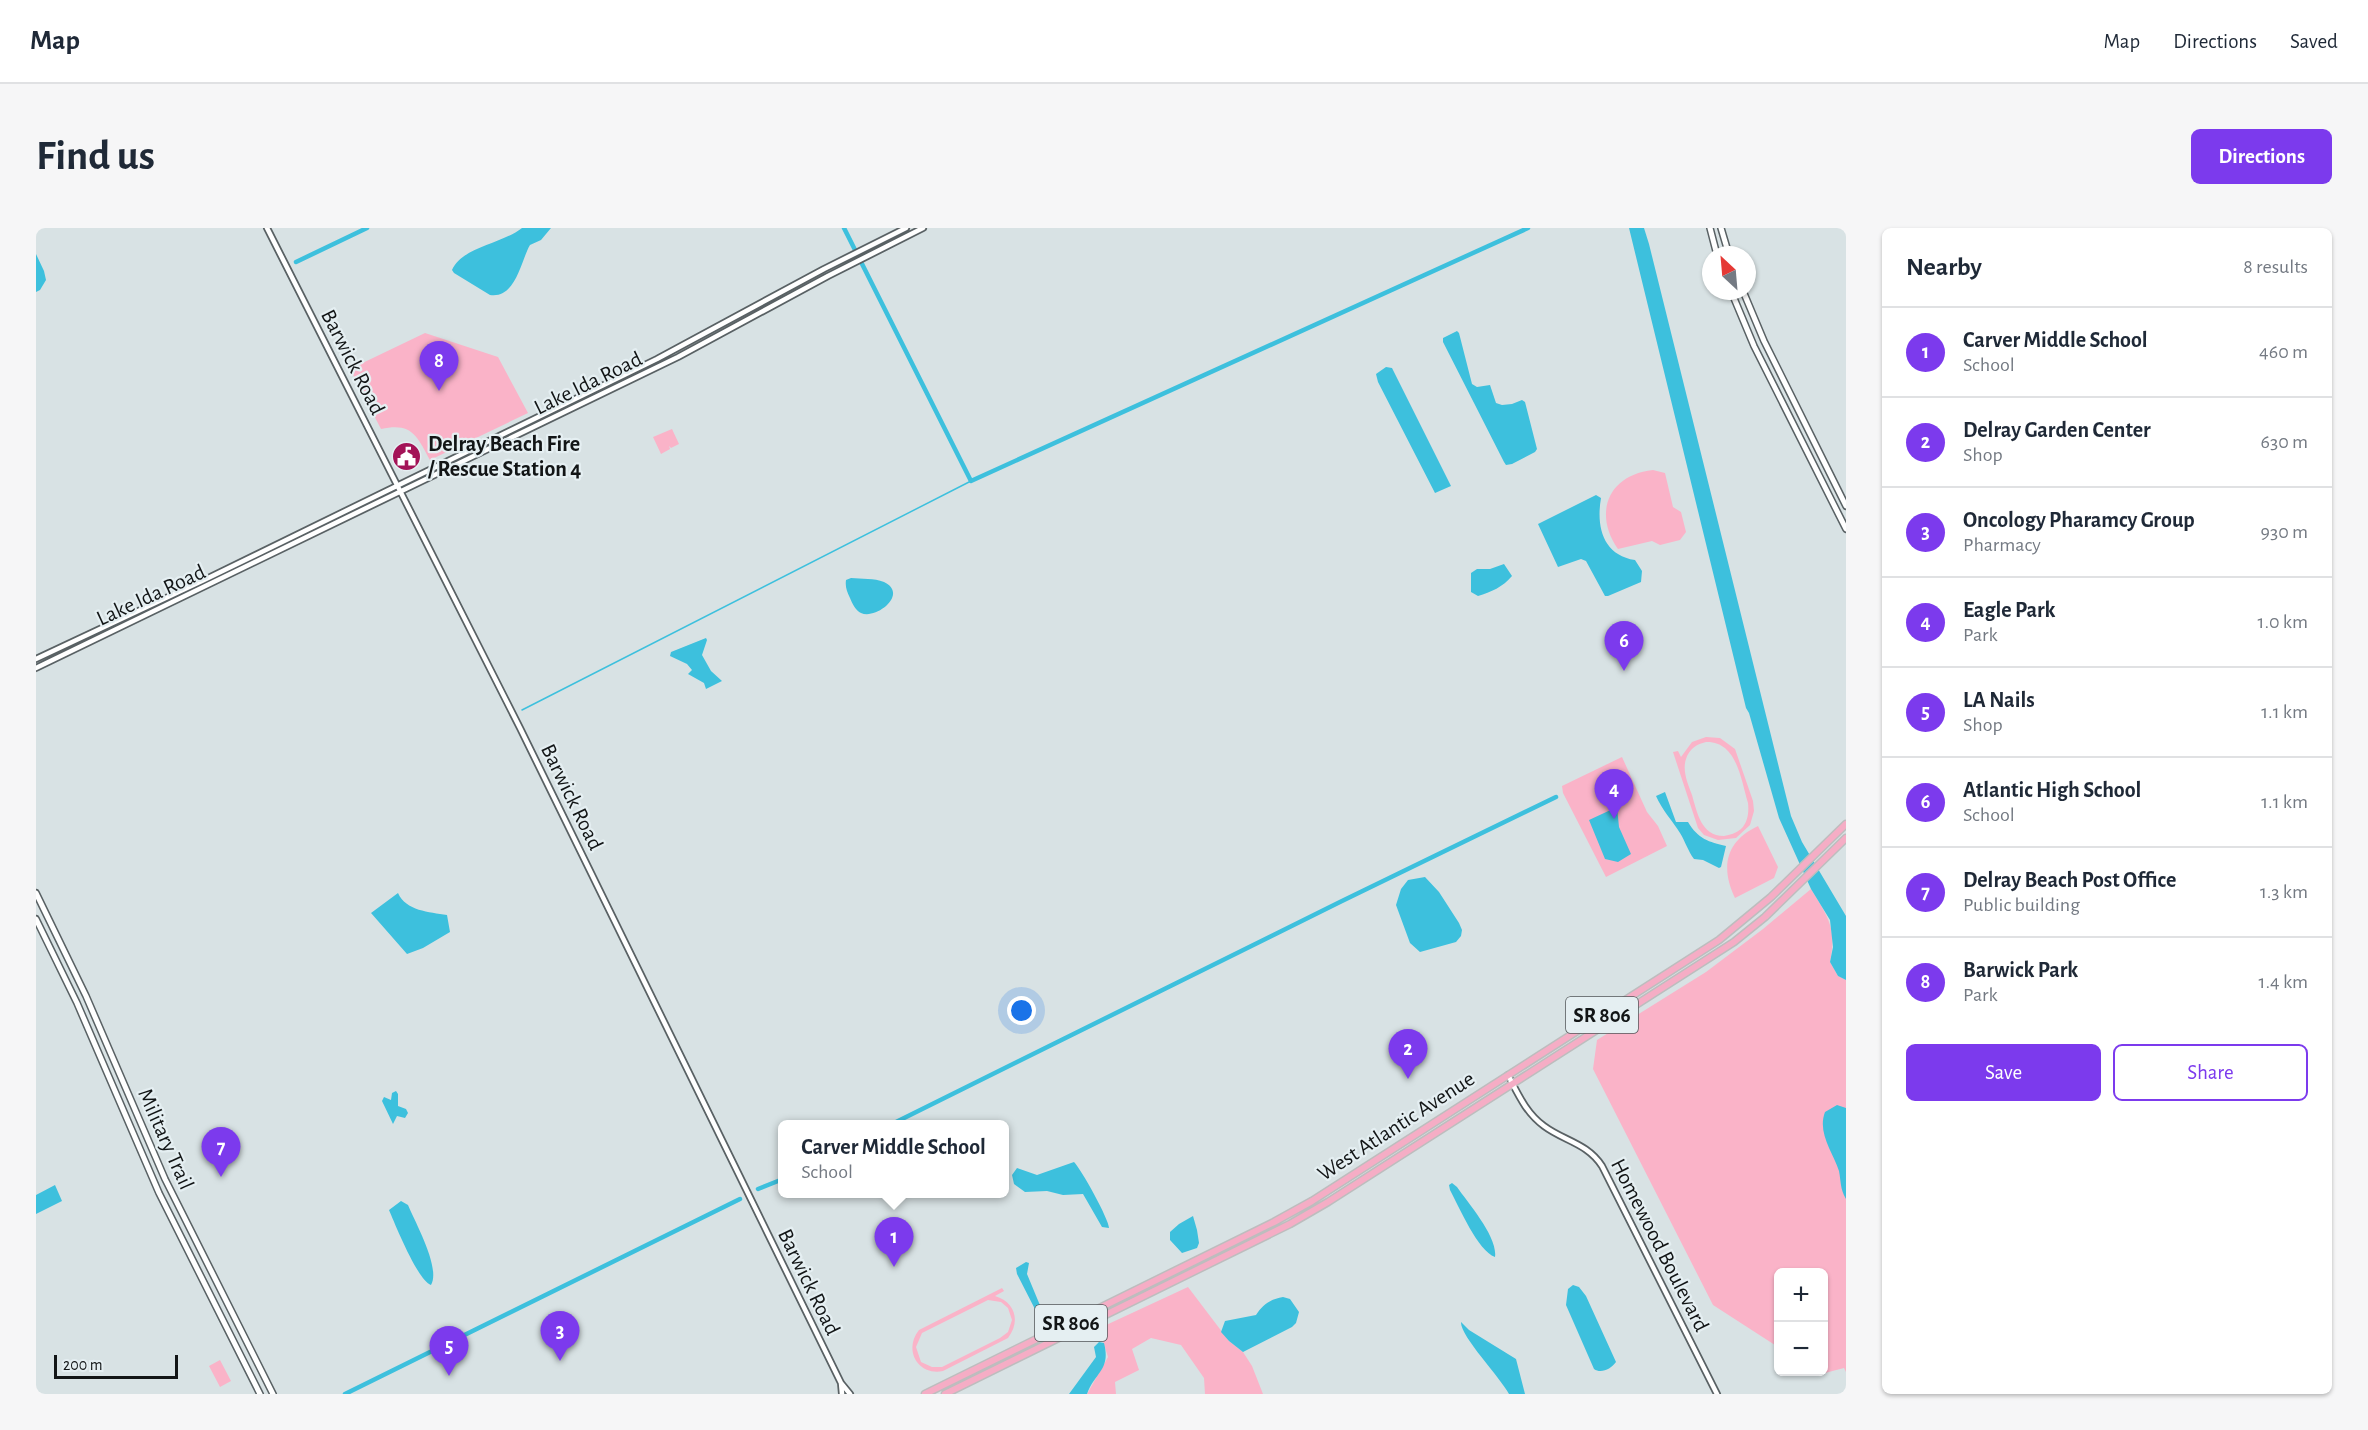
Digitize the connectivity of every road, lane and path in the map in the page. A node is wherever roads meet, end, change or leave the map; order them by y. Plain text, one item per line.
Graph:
1 (267, 228) edge
2 (906, 228) edge
3 (924, 228) edge
4 (1710, 228) edge
5 (1721, 228) edge
6 (1715, 246) edge
7 (1726, 246) edge
8 (1735, 300) edge
9 (1747, 300) edge
10 (397, 486) junction
11 (401, 492) junction
12 (1846, 506) edge
13 (1846, 529) edge
14 (36, 659) edge
15 (36, 668) edge
16 (1846, 824) edge
17 (1846, 838) edge
18 (36, 893) edge
19 (36, 919) edge
20 (1656, 981) junction
21 (1645, 999) junction
22 (1508, 1075) junction
23 (1513, 1084) junction
24 (1394, 1148) junction
25 (1399, 1156) junction
26 (841, 1383) junction
27 (260, 1394) edge
28 (273, 1394) edge
29 (842, 1394) edge
30 (850, 1394) edge
31 (925, 1394) edge
32 (945, 1394) edge
33 (1718, 1394) edge

1 - 10 street, Barwick Road
2 - 10 street, Lake Ida Road
3 - 11 street, Lake Ida Road
4 - 6 main road
5 - 7 main road
8 - 13 main road
9 - 12 main road
10 - 11 street, Barwick Road
10 - 14 street, Lake Ida Road
11 - 15 street, Lake Ida Road
11 - 26 street, Barwick Road
16 - 20 main road, West Atlantic Avenue / SR 806
17 - 21 main road, West Atlantic Avenue / SR 806
18 - 28 main road, Military Trail
19 - 27 main road, Military Trail
20 - 21 main road
20 - 22 main road, West Atlantic Avenue / SR 806
21 - 23 main road, West Atlantic Avenue / SR 806
22 - 23 street, Homewood Boulevard
22 - 24 main road, West Atlantic Avenue / SR 806
23 - 25 main road, West Atlantic Avenue / SR 806
23 - 33 street, Homewood Boulevard
24 - 25 main road
24 - 31 main road, West Atlantic Avenue / SR 806
25 - 32 main road, West Atlantic Avenue / SR 806
26 - 29 street, Barwick Road
26 - 30 street, Barwick Road

